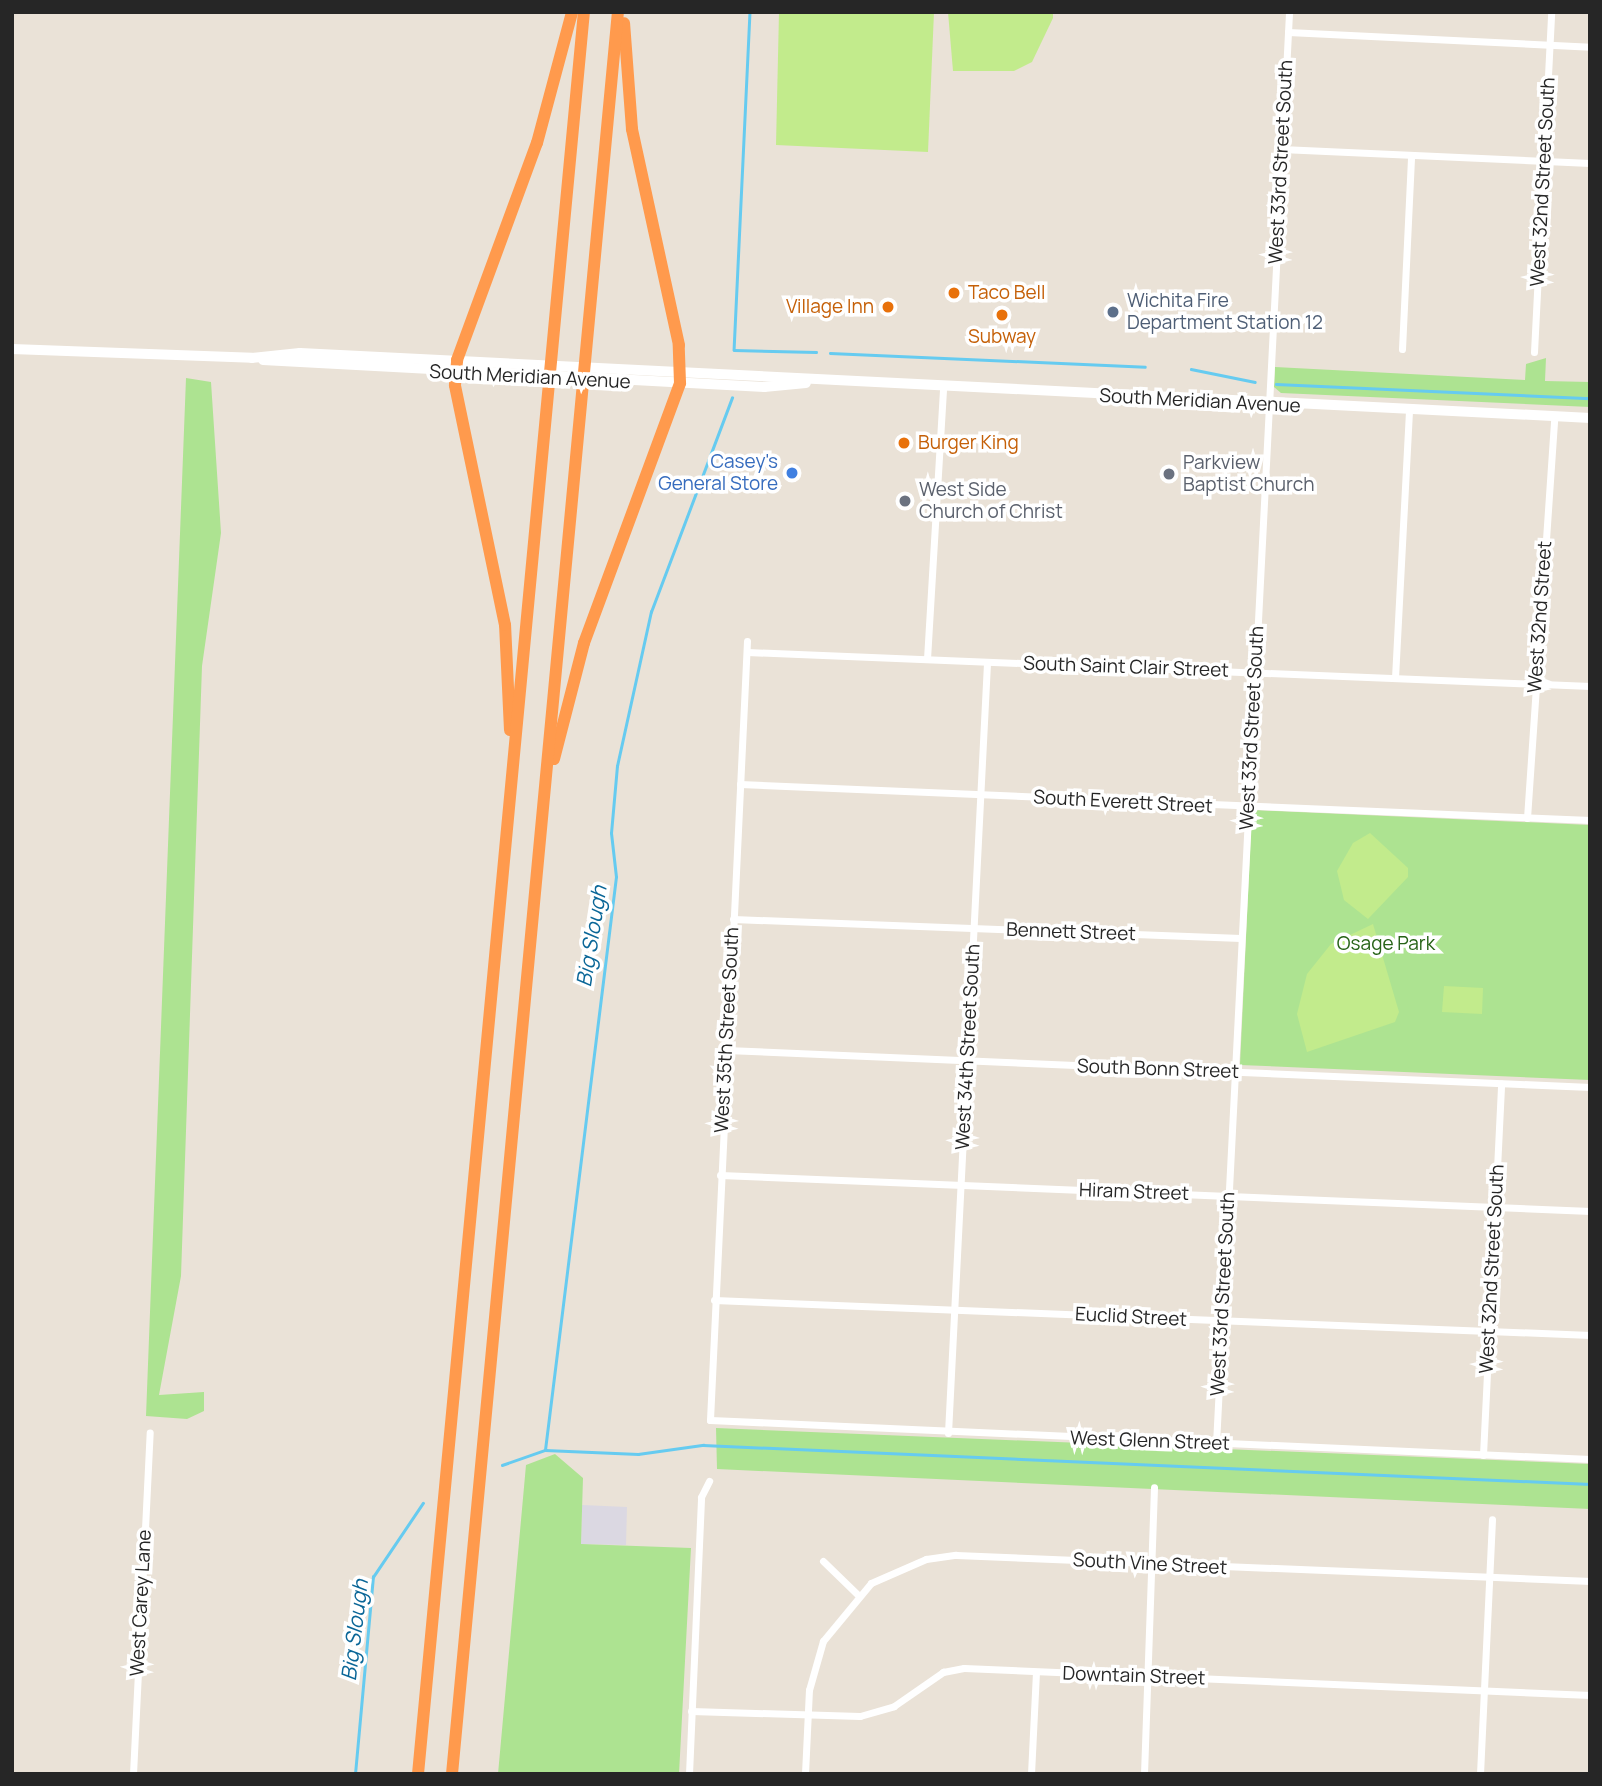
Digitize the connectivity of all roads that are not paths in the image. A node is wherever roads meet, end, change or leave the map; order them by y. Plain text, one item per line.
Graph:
1 (572, 12) edge
2 (584, 12) edge
3 (618, 12) edge
4 (624, 12) edge
5 (1289, 12) edge
6 (1551, 12) edge
7 (1288, 32) junction
8 (1549, 44) junction
9 (1590, 47) edge
10 (1281, 149) junction
11 (1411, 155) junction
12 (1544, 161) junction
13 (1590, 163) edge
14 (12, 349) edge
15 (1402, 349) dead end
16 (1534, 352) dead end
17 (252, 358) junction
18 (457, 360) junction
19 (456, 374) junction
20 (680, 377) junction
21 (943, 389) junction
22 (1267, 404) junction
23 (1409, 410) junction
24 (1554, 417) junction
25 (1590, 418) edge
26 (747, 640) dead end
27 (747, 652) junction
28 (927, 659) junction
29 (987, 662) junction
30 (1255, 673) junction
31 (1395, 678) junction
32 (1535, 684) junction
33 (1590, 686) edge
34 (512, 779) junction
35 (740, 784) junction
36 (980, 795) junction
37 (1248, 807) junction
38 (542, 815) junction
39 (1527, 818) junction
40 (1590, 820) edge
41 (733, 919) junction
42 (974, 928) junction
43 (1241, 938) junction
44 (726, 1050) junction
45 (967, 1061) junction
46 (1234, 1072) junction
47 (1501, 1083) junction
48 (1590, 1087) edge
49 (720, 1175) junction
50 (961, 1185) junction
51 (1228, 1196) junction
52 (1495, 1207) junction
53 (1590, 1211) edge
54 (714, 1300) junction
55 (954, 1308) junction
56 (1222, 1320) junction
57 (1489, 1331) junction
58 (1590, 1335) edge
59 (710, 1420) joint
60 (149, 1432) dead end
61 (948, 1433) junction
62 (1216, 1444) junction
63 (1483, 1455) junction
64 (1590, 1459) edge
65 (709, 1481) dead end
66 (1154, 1487) dead end
67 (1492, 1519) dead end
68 (823, 1560) dead end
69 (1154, 1564) junction
70 (1489, 1576) junction
71 (1590, 1581) edge
72 (857, 1594) junction
73 (1036, 1672) junction
74 (1149, 1677) junction
75 (1484, 1689) junction
76 (1590, 1695) edge
77 (691, 1712) junction
78 (807, 1718) junction
79 (133, 1774) edge
80 (418, 1774) edge
81 (452, 1774) edge
82 (688, 1774) edge
83 (805, 1774) edge
84 (1031, 1774) edge
85 (1144, 1774) edge
86 (1480, 1774) edge

1 - 18 highway
2 - 34 highway
3 - 38 highway
4 - 20 highway
5 - 7 street, West 33rd Street South
6 - 8 street, West 32nd Street South
7 - 8 street
7 - 10 street, West 33rd Street South
8 - 9 street
8 - 12 street, West 32nd Street South
10 - 11 street
10 - 22 street, West 33rd Street South
11 - 12 street
11 - 15 street
12 - 13 street
12 - 16 street, West 32nd Street South
14 - 17 main road, South Meridian Avenue
17 - 18 main road, South Meridian Avenue
17 - 19 main road, South Meridian Avenue
18 - 19 highway
18 - 20 main road, South Meridian Avenue
19 - 20 main road, South Meridian Avenue
19 - 34 highway
20 - 21 main road, South Meridian Avenue
20 - 38 highway
21 - 22 main road, South Meridian Avenue
21 - 28 street
22 - 23 main road, South Meridian Avenue
22 - 30 street, West 33rd Street South
23 - 24 main road, South Meridian Avenue
23 - 31 street
24 - 25 main road, South Meridian Avenue
24 - 32 street, West 32nd Street
26 - 27 street, West 35th Street South
27 - 28 street, South Saint Clair Street
27 - 35 street, West 35th Street South
28 - 29 street, South Saint Clair Street
29 - 30 street, South Saint Clair Street
29 - 36 street, West 34th Street South
30 - 31 street, South Saint Clair Street
30 - 37 street, West 33rd Street South
31 - 32 street, South Saint Clair Street
32 - 33 street, South Saint Clair Street
32 - 39 street, West 32nd Street
34 - 80 highway
35 - 36 street, South Everett Street
35 - 41 street, West 35th Street South
36 - 37 street, South Everett Street
36 - 42 street, West 34th Street South
37 - 39 street, South Everett Street
37 - 43 street, West 33rd Street South
38 - 81 highway
39 - 40 street, South Everett Street
41 - 42 street, Bennett Street
41 - 44 street, West 35th Street South
42 - 43 street, Bennett Street
42 - 45 street, West 34th Street South
43 - 46 street, West 33rd Street South
44 - 45 street, South Bonn Street
44 - 49 street, West 35th Street South
45 - 46 street, South Bonn Street
45 - 50 street, West 34th Street South
46 - 47 street, South Bonn Street
46 - 51 street, West 33rd Street South
47 - 48 street, South Bonn Street
47 - 52 street, West 32nd Street South
49 - 50 street, Hiram Street
49 - 54 street, West 35th Street South
50 - 51 street, Hiram Street
50 - 55 street, West 34th Street South
51 - 52 street, Hiram Street
51 - 56 street, West 33rd Street South
52 - 53 street, Hiram Street
52 - 57 street, West 32nd Street South
54 - 55 street, Euclid Street
54 - 59 street, West 35th Street South
55 - 56 street, Euclid Street
55 - 61 street, West 34th Street South
56 - 57 street, Euclid Street
56 - 62 street, West 33rd Street South
57 - 58 street, Euclid Street
57 - 63 street, West 32nd Street South
59 - 61 street, West Glenn Street
60 - 79 street, West Carey Lane
61 - 62 street, West Glenn Street
62 - 63 street, West Glenn Street
63 - 64 street, West Glenn Street
65 - 77 street
66 - 69 street
67 - 70 street
68 - 72 street
69 - 70 street, South Vine Street
69 - 72 street, South Vine Street
69 - 74 street
70 - 71 street, South Vine Street
70 - 75 street
72 - 78 street, South Vine Street
73 - 74 street, Downtain Street
73 - 78 street, Downtain Street
73 - 84 street
74 - 75 street, Downtain Street
74 - 85 street
75 - 76 street, Downtain Street
75 - 86 street
77 - 78 street, Downtain Street
77 - 82 street
78 - 83 street, South Vine Street

